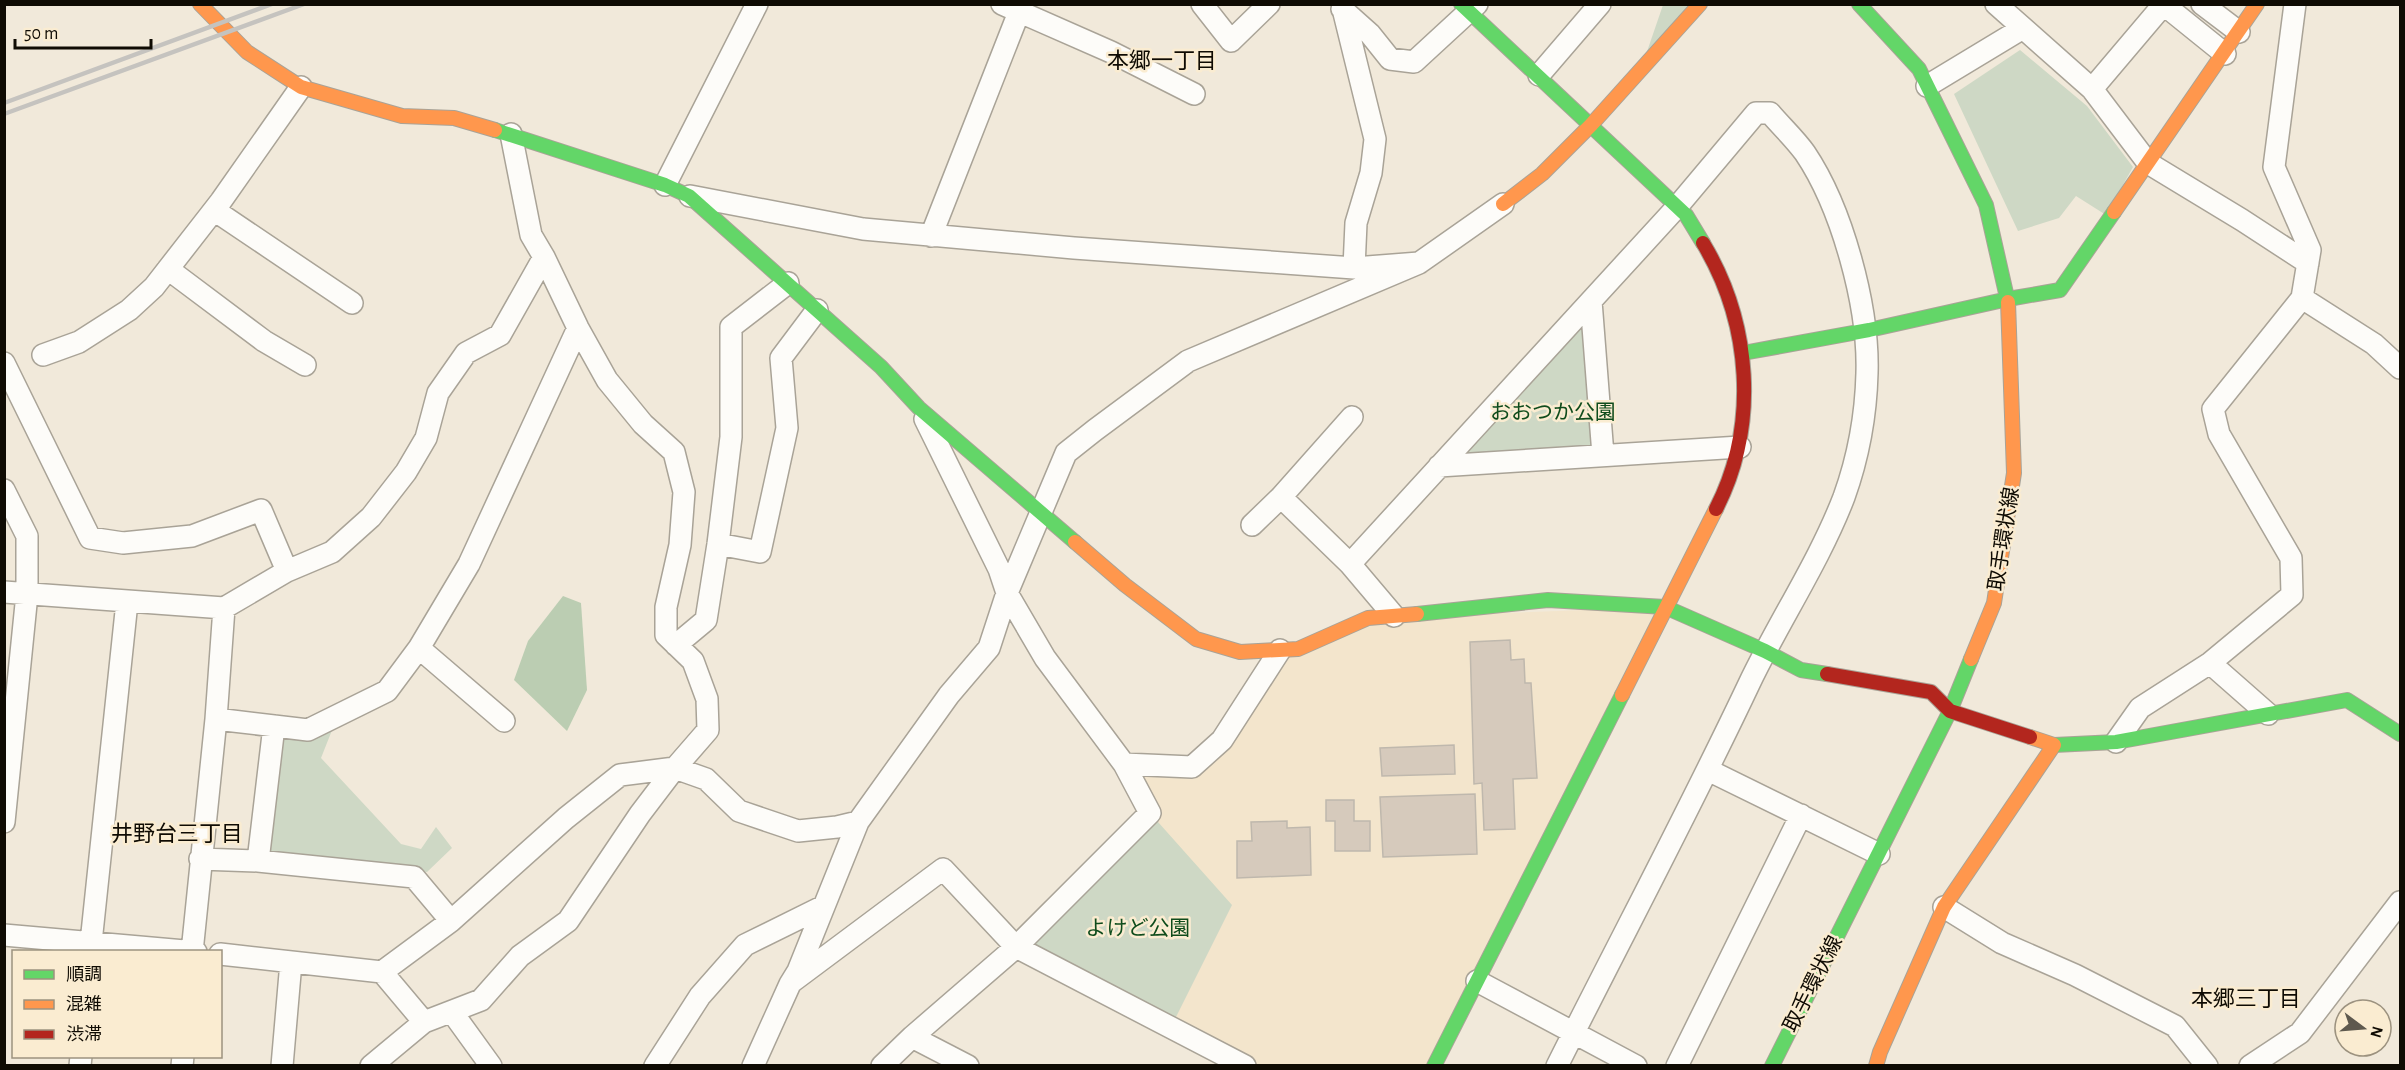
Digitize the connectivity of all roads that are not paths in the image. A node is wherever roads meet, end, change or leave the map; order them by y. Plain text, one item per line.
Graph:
1 (200, 4) edge
2 (758, 4) edge
3 (1202, 4) edge
4 (1269, 4) edge
5 (1600, 4) edge
6 (1700, 4) edge
7 (1859, 4) edge
8 (1996, 4) edge
9 (2202, 4) edge
10 (2257, 4) edge
11 (2295, 4) edge
12 (2164, 5) edge
13 (1340, 7) edge
14 (1469, 7) edge
15 (1010, 8) edge
16 (2023, 28) junction
17 (2239, 32) junction
18 (2224, 54) junction
19 (1539, 75) junction
20 (1927, 86) junction
21 (301, 87) junction
22 (2092, 89) junction
23 (1194, 94) dead end
24 (1591, 124) junction
25 (511, 135) junction
26 (2148, 163) junction
27 (664, 185) junction
28 (689, 196) junction
29 (1503, 204) joint
30 (1677, 207) junction
31 (214, 210) junction
32 (931, 236) junction
33 (544, 257) junction
34 (1419, 263) junction
35 (2308, 263) junction
36 (1354, 268) junction
37 (168, 269) junction
38 (788, 283) junction
39 (2302, 298) junction
40 (2008, 299) junction
41 (1592, 301) junction
42 (352, 303) dead end
43 (818, 310) junction
44 (578, 328) junction
45 (1863, 330) junction
46 (1743, 353) junction
47 (43, 355) dead end
48 (4, 363) edge
49 (305, 365) dead end
50 (2400, 368) edge
51 (920, 408) junction
52 (1352, 417) dead end
53 (1740, 447) junction
54 (1604, 455) junction
55 (1439, 466) junction
56 (4, 490) edge
57 (1281, 497) junction
58 (1041, 510) junction
59 (1252, 525) dead end
60 (718, 544) junction
61 (1350, 564) junction
62 (287, 571) junction
63 (4, 592) edge
64 (1007, 593) junction
65 (27, 594) junction
66 (127, 602) junction
67 (1665, 607) junction
68 (224, 608) junction
69 (1394, 616) junction
70 (676, 645) junction
71 (419, 648) junction
72 (1280, 650) junction
73 (1765, 651) junction
74 (2210, 663) junction
75 (1950, 711) junction
76 (2268, 714) junction
77 (216, 719) junction
78 (504, 722) dead end
79 (274, 726) junction
80 (2400, 734) edge
81 (2116, 742) junction
82 (2054, 745) junction
83 (1124, 764) junction
84 (675, 768) junction
85 (1708, 770) junction
86 (1802, 816) junction
87 (4, 822) edge
88 (858, 822) junction
89 (1879, 854) junction
90 (200, 859) junction
91 (258, 861) junction
92 (2400, 902) edge
93 (824, 906) junction
94 (1944, 907) junction
95 (451, 921) junction
96 (4, 935) edge
97 (91, 947) edge
98 (1016, 947) junction
99 (168, 950) edge
100 (193, 950) edge
101 (222, 954) edge
102 (291, 962) junction
103 (382, 972) junction
104 (1477, 981) junction
105 (790, 984) junction
106 (452, 1012) junction
107 (424, 1023) junction
108 (1573, 1034) junction
109 (912, 1037) junction
110 (282, 1065) edge
111 (371, 1065) edge
112 (491, 1065) edge
113 (656, 1065) edge
114 (753, 1065) edge
115 (882, 1065) edge
116 (968, 1065) edge
117 (1245, 1065) edge
118 (1434, 1065) edge
119 (1557, 1065) edge
120 (1636, 1065) edge
121 (1677, 1065) edge
122 (1772, 1065) edge
123 (1876, 1065) edge
124 (2207, 1065) edge
125 (2250, 1065) edge

1 - 21 street
2 - 27 street
3 - 4 street
5 - 19 street
6 - 24 street
7 - 20 street, 取手環状線
8 - 16 street
9 - 17 street
10 - 17 street
11 - 35 street
12 - 18 street
12 - 22 street
13 - 14 street
13 - 36 street
14 - 19 street
15 - 23 street
15 - 32 street
16 - 20 street
16 - 22 street
17 - 18 street
18 - 26 street
19 - 24 street
20 - 40 street, 取手環状線
21 - 25 street
21 - 31 street
22 - 26 street
24 - 29 street
24 - 30 street
25 - 27 street
25 - 33 street
26 - 35 street
26 - 40 street
27 - 28 street
28 - 32 street
28 - 38 street
29 - 34 street
30 - 41 street
30 - 45 street
30 - 46 street
31 - 37 street
31 - 42 street
32 - 36 street
33 - 44 street
33 - 62 street
34 - 36 street
34 - 58 street
35 - 39 street
37 - 47 street
37 - 49 street
38 - 43 street
38 - 60 street
39 - 50 street
39 - 74 street
40 - 45 street
40 - 75 street, 取手環状線
41 - 54 street
41 - 55 street
43 - 51 street
43 - 60 street
44 - 70 street
44 - 71 street
45 - 46 street
45 - 73 street
46 - 53 street
48 - 62 street
51 - 58 street
51 - 64 street
52 - 57 street
53 - 54 street
53 - 67 street
54 - 55 street
55 - 61 street
56 - 65 street
57 - 59 street
57 - 61 street
58 - 64 street
58 - 72 street
60 - 70 street
61 - 69 street
62 - 68 street
63 - 65 street
64 - 83 street
64 - 88 street
65 - 66 street
65 - 87 street
66 - 68 street
66 - 97 street
67 - 69 street
67 - 73 street
67 - 104 street
68 - 77 street
69 - 72 street
70 - 84 street
71 - 78 street
71 - 79 street
72 - 83 street
73 - 75 street
73 - 85 street
74 - 76 street
74 - 81 street
75 - 82 street
75 - 89 street, 取手環状線
76 - 80 street
76 - 81 street
77 - 79 street
77 - 90 street
79 - 91 street
81 - 82 street
82 - 94 street
83 - 98 street
84 - 88 street
84 - 95 street
84 - 106 street
85 - 86 street
85 - 108 street
86 - 89 street
86 - 121 street
88 - 93 street
89 - 122 street, 取手環状線
90 - 91 street
90 - 100 street
91 - 95 street
92 - 125 street
93 - 105 street
93 - 113 street
94 - 123 street
94 - 124 street
95 - 103 street
96 - 97 street
97 - 99 street
98 - 105 street
98 - 109 street
98 - 117 street
101 - 102 street
102 - 103 street
102 - 110 street
103 - 107 street
104 - 108 street
104 - 118 street
105 - 114 street
106 - 107 street
106 - 112 street
107 - 111 street
108 - 119 street
108 - 120 street
109 - 115 street
109 - 116 street

